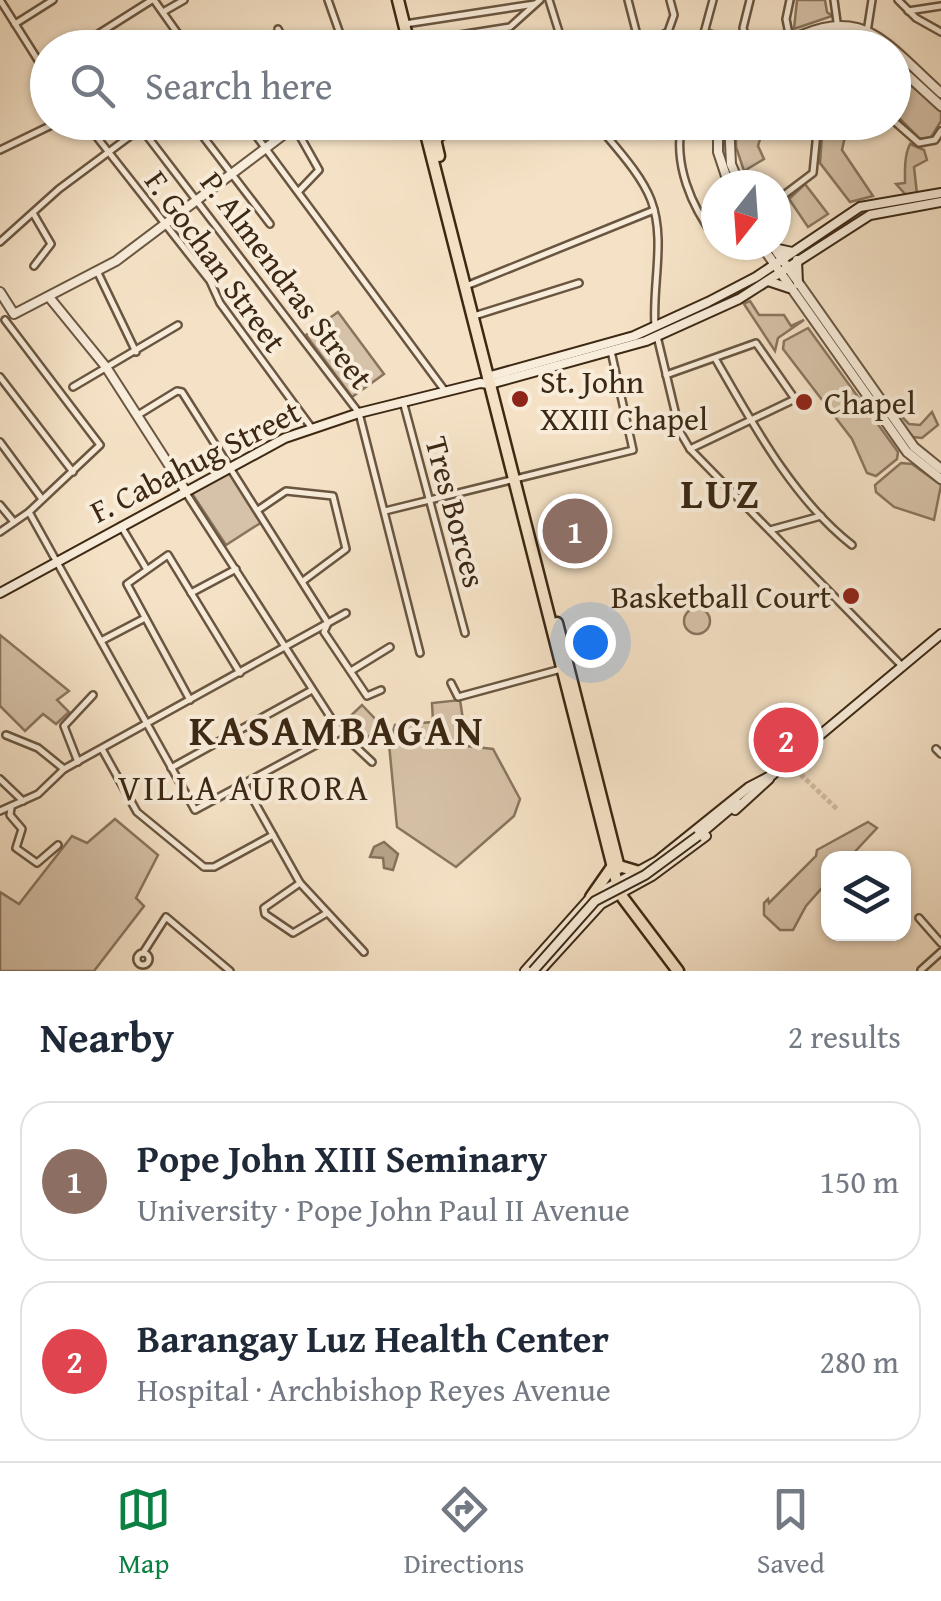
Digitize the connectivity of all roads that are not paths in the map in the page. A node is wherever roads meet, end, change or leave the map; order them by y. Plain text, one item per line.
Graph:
1 (0, 0) edge
2 (53, 0) edge
3 (153, 0) edge
4 (184, 0) edge
5 (328, 0) edge
6 (396, 0) edge
7 (549, 0) edge
8 (628, 0) edge
9 (670, 0) edge
10 (713, 0) edge
11 (750, 0) edge
12 (790, 0) edge
13 (834, 0) edge
14 (872, 0) edge
15 (898, 0) edge
16 (537, 2) edge
17 (941, 6) edge
18 (163, 12) junction
19 (908, 12) junction
20 (838, 22) junction
21 (15, 24) junction
22 (404, 24) junction
23 (868, 28) junction
24 (105, 30) edge
25 (176, 30) edge
26 (338, 30) edge
27 (404, 30) edge
28 (405, 30) edge
29 (494, 30) edge
30 (558, 30) edge
31 (636, 30) edge
32 (669, 30) edge
33 (705, 30) edge
34 (744, 30) edge
35 (788, 30) edge
36 (815, 30) edge
37 (870, 30) edge
38 (941, 32) edge
39 (30, 46) edge
40 (911, 66) edge
41 (911, 79) edge
42 (941, 93) edge
43 (941, 106) edge
44 (941, 132) edge
45 (30, 136) edge
46 (911, 136) edge
47 (98, 140) edge
48 (125, 140) edge
49 (147, 140) edge
50 (206, 140) edge
51 (260, 140) edge
52 (277, 140) edge
53 (303, 140) edge
54 (432, 140) edge
55 (438, 140) edge
56 (610, 140) edge
57 (680, 140) edge
58 (718, 140) edge
59 (730, 140) edge
60 (816, 140) edge
61 (433, 144) junction
62 (266, 148) junction
63 (0, 150) edge
64 (108, 153) junction
65 (724, 170) edge
66 (734, 170) edge
67 (232, 175) junction
68 (791, 190) edge
69 (299, 191) junction
70 (941, 193) edge
71 (199, 201) junction
72 (941, 202) edge
73 (654, 210) junction
74 (701, 211) edge
75 (33, 212) junction
76 (270, 224) dead end
77 (165, 226) junction
78 (0, 242) edge
79 (791, 255) edge
80 (794, 256) junction
81 (769, 260) edge
82 (777, 260) edge
83 (34, 266) dead end
84 (780, 266) junction
85 (98, 272) junction
86 (765, 276) junction
87 (579, 283) dead end
88 (468, 285) junction
89 (793, 286) junction
90 (0, 292) edge
91 (48, 296) junction
92 (14, 314) junction
93 (476, 316) junction
94 (3, 322) edge
95 (178, 325) dead end
96 (656, 331) junction
97 (611, 351) junction
98 (136, 352) junction
99 (716, 360) junction
100 (106, 368) junction
101 (666, 375) junction
102 (0, 377) edge
103 (490, 380) junction
104 (74, 386) dead end
105 (445, 391) junction
106 (404, 402) junction
107 (359, 413) junction
108 (137, 416) junction
109 (753, 421) junction
110 (310, 427) junction
111 (0, 442) edge
112 (690, 449) junction
113 (229, 466) junction
114 (941, 468) edge
115 (73, 472) junction
116 (941, 478) edge
117 (517, 479) junction
118 (185, 490) junction
119 (42, 499) junction
120 (431, 500) junction
121 (0, 505) edge
122 (258, 510) junction
123 (385, 511) junction
124 (29, 512) junction
125 (821, 516) junction
126 (14, 522) junction
127 (121, 526) junction
128 (770, 530) junction
129 (0, 532) edge
130 (852, 546) dead end
131 (58, 561) junction
132 (146, 568) junction
133 (236, 569) junction
134 (303, 581) junction
135 (0, 593) edge
136 (191, 593) junction
137 (346, 613) dead end
138 (145, 618) junction
139 (328, 623) junction
140 (464, 634) dead end
141 (941, 634) edge
142 (102, 640) junction
143 (285, 648) junction
144 (390, 648) dead end
145 (420, 654) dead end
146 (902, 666) junction
147 (565, 668) junction
148 (351, 671) junction
149 (240, 673) junction
150 (451, 684) dead end
151 (312, 690) junction
152 (382, 690) dead end
153 (93, 695) dead end
154 (190, 700) junction
155 (147, 724) junction
156 (340, 732) junction
157 (6, 735) dead end
158 (102, 748) junction
159 (78, 762) junction
160 (372, 762) dead end
161 (170, 768) junction
162 (64, 769) junction
163 (772, 775) junction
164 (0, 779) edge
165 (245, 784) junction
166 (24, 802) junction
167 (11, 808) junction
168 (0, 810) edge
169 (273, 834) junction
170 (58, 845) dead end
171 (616, 866) junction
172 (644, 873) junction
173 (300, 883) junction
174 (622, 887) junction
175 (593, 901) junction
176 (327, 913) junction
177 (919, 918) dead end
178 (941, 943) edge
179 (364, 952) dead end
180 (941, 952) edge
181 (144, 954) dead end
182 (218, 961) junction
183 (921, 970) edge
184 (210, 971) edge
185 (230, 971) edge
186 (525, 971) edge
187 (536, 971) edge
188 (678, 971) edge

1 - 21 street
2 - 21 street
3 - 18 street
3 - 24 street
4 - 18 street
5 - 26 street
6 - 22 main road
6 - 27 main road
7 - 30 street
8 - 31 street
9 - 32 street
10 - 33 street
11 - 34 street
12 - 35 street
13 - 20 street
14 - 23 street
15 - 19 street
16 - 22 street
16 - 29 street
17 - 19 street
18 - 25 street
19 - 38 street
20 - 23 main road
20 - 36 main road
21 - 39 street
22 - 28 main road
23 - 37 main road
40 - 42 main road
41 - 43 main road
44 - 46 street
45 - 63 street
47 - 64 street, F. Gochan Street
48 - 64 street
49 - 71 street, P. Almendras Street
50 - 67 street
51 - 62 street
52 - 62 main road
53 - 69 street
54 - 61 main road
55 - 61 street
56 - 73 street
57 - 74 street
58 - 65 main road
59 - 66 main road
60 - 68 street
61 - 88 main road
62 - 67 main road
62 - 69 street
64 - 75 street
64 - 77 street, F. Gochan Street
67 - 71 main road
67 - 76 street
69 - 105 street
70 - 80 main road
71 - 77 main road
71 - 107 street, P. Almendras Street
72 - 80 main road
73 - 88 street
73 - 96 street
75 - 78 street
75 - 83 street
77 - 85 main road
77 - 110 street, F. Gochan Street
79 - 80 main road
80 - 84 main road
80 - 89 main road
81 - 86 main road
82 - 84 main road
84 - 86 main road
84 - 89 main road
85 - 91 main road
85 - 98 street
86 - 89 main road
86 - 96 main road
87 - 93 street
88 - 93 main road
89 - 114 main road
89 - 116 main road
90 - 92 main road
91 - 92 main road
91 - 100 main road
92 - 94 street
93 - 103 main road
94 - 115 street
95 - 98 street
96 - 97 main road
96 - 101 street
96 - 103 main road
97 - 103 main road
97 - 117 street
98 - 100 street
99 - 101 street
99 - 109 street
99 - 109 street
100 - 104 street
100 - 108 main road
101 - 112 street
102 - 115 street
103 - 105 main road, F. Cabahug Street
103 - 117 main road
105 - 106 main road, F. Cabahug Street
106 - 107 main road, F. Cabahug Street
106 - 120 street, Tres Borces
107 - 110 main road, F. Cabahug Street
107 - 123 street
108 - 113 street
108 - 118 main road
109 - 112 street
109 - 125 street
110 - 113 main road, F. Cabahug Street
111 - 119 street
112 - 128 street
113 - 118 main road, F. Cabahug Street
113 - 122 street
115 - 119 street
117 - 120 street
117 - 147 main road
118 - 127 main road, F. Cabahug Street
118 - 133 street
119 - 124 street
120 - 123 street
120 - 140 street, Tres Borces
121 - 126 street
122 - 134 street
122 - 134 street
123 - 145 street
124 - 126 street
124 - 131 street
125 - 128 street
125 - 130 street
126 - 129 street
127 - 131 main road, F. Cabahug Street
127 - 132 street
128 - 146 street
131 - 135 main road, F. Cabahug Street
131 - 142 street
132 - 136 street
132 - 138 street
133 - 136 street
133 - 143 street
134 - 139 street
136 - 149 street
137 - 139 street
138 - 142 street
138 - 154 street
139 - 143 street
139 - 148 street
141 - 146 main road
142 - 155 street
143 - 149 street
143 - 151 street
144 - 148 street
146 - 163 main road
147 - 150 street
147 - 171 main road
148 - 152 street
149 - 154 street
151 - 156 street
151 - 161 street
153 - 159 street
154 - 155 street
155 - 158 street
155 - 161 street
156 - 160 street
156 - 165 street
157 - 162 street
158 - 159 street
158 - 169 street
159 - 162 street
161 - 165 street
162 - 166 street
163 - 172 main road
163 - 187 main road, bridge
164 - 166 street
165 - 169 street
166 - 167 street
167 - 168 street
167 - 170 street
169 - 173 street
171 - 172 main road
171 - 174 main road
171 - 175 main road
172 - 174 main road
173 - 176 street
173 - 176 street
174 - 175 main road
174 - 188 main road
175 - 186 main road
175 - 187 main road
176 - 179 street
177 - 178 street
180 - 183 street
181 - 182 street
182 - 184 street
182 - 185 street

